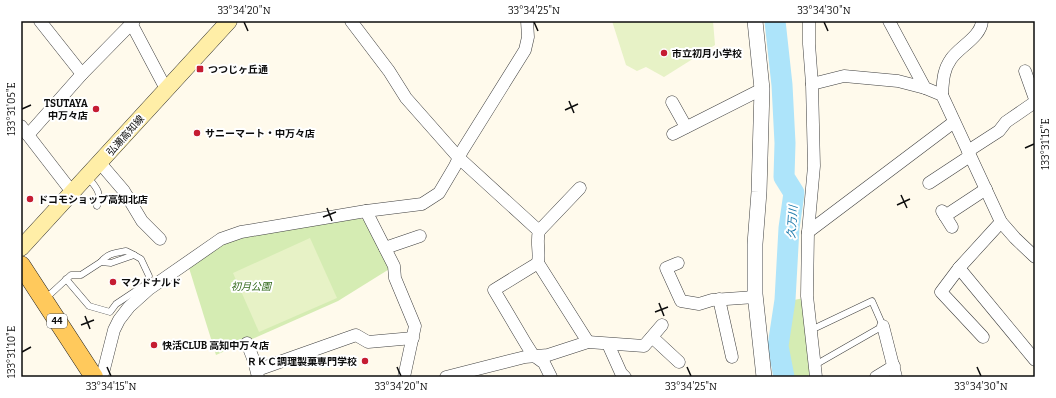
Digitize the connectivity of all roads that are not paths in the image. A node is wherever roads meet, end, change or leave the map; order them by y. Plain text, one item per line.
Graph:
1 (40, 21) edge
2 (229, 21) edge
3 (351, 21) edge
4 (527, 21) edge
5 (755, 21) edge
6 (809, 21) edge
7 (889, 21) edge
8 (982, 21) edge
9 (132, 22) edge
10 (1024, 71) dead end
11 (82, 74) junction
12 (812, 84) junction
13 (925, 88) junction
14 (166, 89) junction
15 (762, 89) junction
16 (942, 95) junction
17 (1035, 99) edge
18 (672, 102) dead end
19 (1035, 102) edge
20 (954, 122) junction
21 (686, 127) junction
22 (24, 130) edge
23 (673, 134) dead end
24 (969, 153) junction
25 (459, 158) junction
26 (100, 162) junction
27 (87, 176) junction
28 (930, 183) dead end
29 (580, 188) dead end
30 (986, 189) junction
31 (72, 192) junction
32 (97, 206) dead end
33 (366, 211) junction
34 (1001, 222) junction
35 (952, 228) dead end
36 (540, 231) junction
37 (808, 232) junction
38 (420, 236) dead end
39 (160, 239) dead end
40 (21, 248) edge
41 (385, 248) junction
42 (1035, 257) edge
43 (538, 263) junction
44 (678, 263) dead end
45 (21, 265) edge
46 (959, 268) junction
47 (69, 277) junction
48 (755, 298) junction
49 (719, 299) junction
50 (44, 300) junction
51 (662, 325) dead end
52 (883, 326) junction
53 (811, 330) junction
54 (652, 337) junction
55 (983, 337) dead end
56 (413, 338) junction
57 (588, 342) junction
58 (247, 343) dead end
59 (608, 344) junction
60 (534, 355) junction
61 (732, 357) dead end
62 (1035, 360) edge
63 (679, 362) dead end
64 (815, 365) junction
65 (895, 372) edge
66 (257, 374) edge
67 (94, 377) edge
68 (102, 377) edge
69 (404, 377) edge
70 (447, 377) edge
71 (550, 377) edge
72 (625, 377) edge
73 (764, 377) edge
74 (816, 377) edge
75 (876, 377) edge

1 - 11 street
2 - 14 main road, 弘瀬高知線
3 - 25 street
4 - 25 street
5 - 15 street
6 - 12 street
7 - 13 street
8 - 16 street
9 - 11 street
9 - 14 street
10 - 17 street
11 - 22 street
12 - 13 street
12 - 37 street
13 - 16 street
14 - 26 main road, 弘瀬高知線
15 - 21 street
15 - 48 street
16 - 20 street
18 - 21 street
19 - 24 street
20 - 24 street
20 - 37 street
21 - 23 street
22 - 31 street
24 - 28 street
24 - 30 street
25 - 33 street
25 - 36 street
26 - 27 main road, 弘瀬高知線
26 - 39 street
27 - 31 main road, 弘瀬高知線
27 - 32 lane
29 - 36 street
30 - 34 street
30 - 35 street
31 - 40 main road, 弘瀬高知線
33 - 41 street
33 - 68 street
34 - 42 street
34 - 46 street
36 - 43 street
37 - 53 street
38 - 41 street
41 - 56 street
43 - 57 street
43 - 60 street
44 - 49 street
45 - 50 main road, 44
46 - 55 street
46 - 62 street
47 - 47 lane
47 - 50 lane
48 - 49 street
48 - 73 street
49 - 61 street
50 - 67 main road, 44
51 - 54 street
52 - 53 lane
52 - 64 lane
52 - 65 street
53 - 64 street
54 - 59 street
54 - 63 street
56 - 66 street
56 - 69 street
57 - 59 street
57 - 60 street
58 - 66 street
59 - 72 street
60 - 70 street
60 - 71 street
64 - 74 street
65 - 75 street

